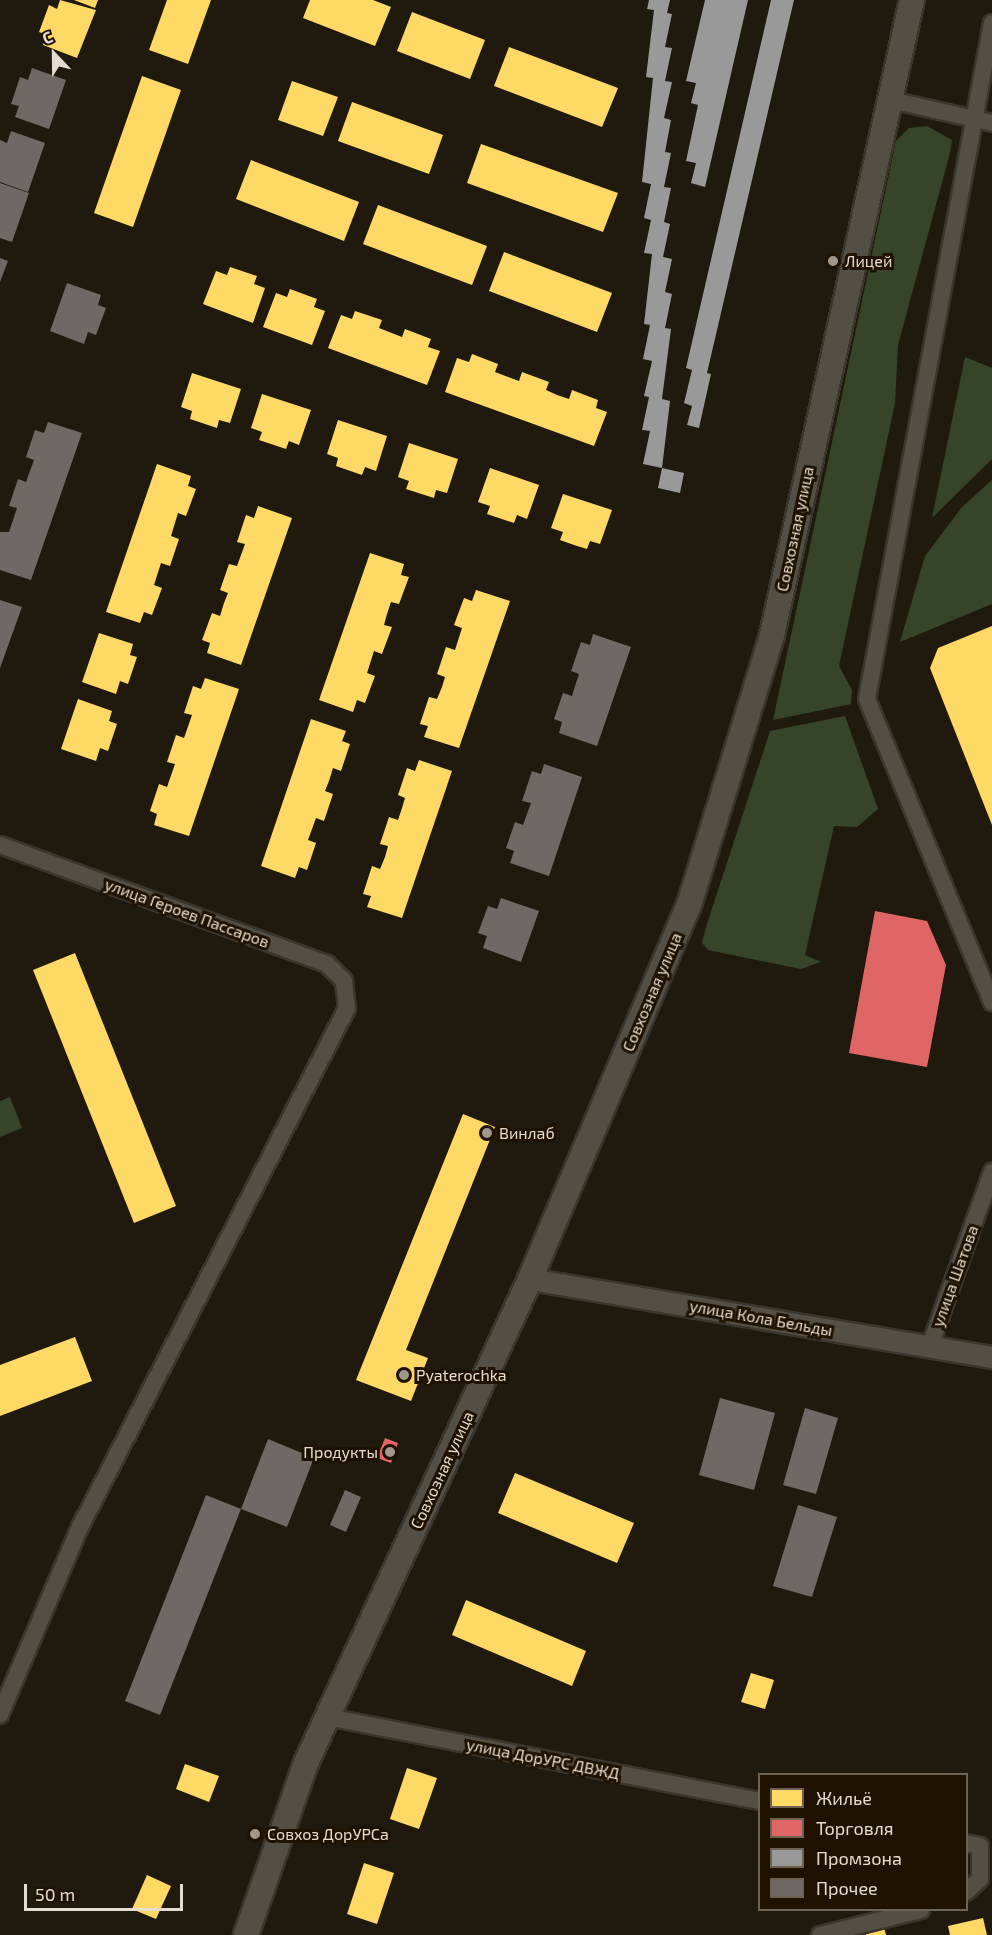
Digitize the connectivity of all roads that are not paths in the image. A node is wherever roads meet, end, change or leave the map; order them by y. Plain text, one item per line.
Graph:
1 (912, 0) edge
2 (992, 23) edge
3 (891, 100) junction
4 (971, 119) junction
5 (992, 123) edge
6 (0, 845) edge
7 (992, 1002) edge
8 (992, 1172) edge
9 (530, 1279) junction
10 (930, 1346) junction
11 (992, 1357) edge
12 (0, 1715) edge
13 (327, 1717) junction
14 (758, 1802) edge
15 (968, 1843) edge
16 (968, 1890) edge
17 (917, 1911) edge
18 (246, 1935) edge
19 (820, 1935) edge

1 - 3 main road, Совхозная улица
2 - 4 street
3 - 4 street
3 - 9 main road, Совхозная улица
4 - 5 street
4 - 7 street
6 - 12 street, улица Героев Пассаров
8 - 10 street, улица Шатова
9 - 10 street, улица Кола Бельды
9 - 13 main road, Совхозная улица
10 - 11 street, улица Кола Бельды
13 - 14 street, улица ДорУРС ДВЖД
13 - 18 main road, Совхозная улица
15 - 16 street
17 - 19 street

